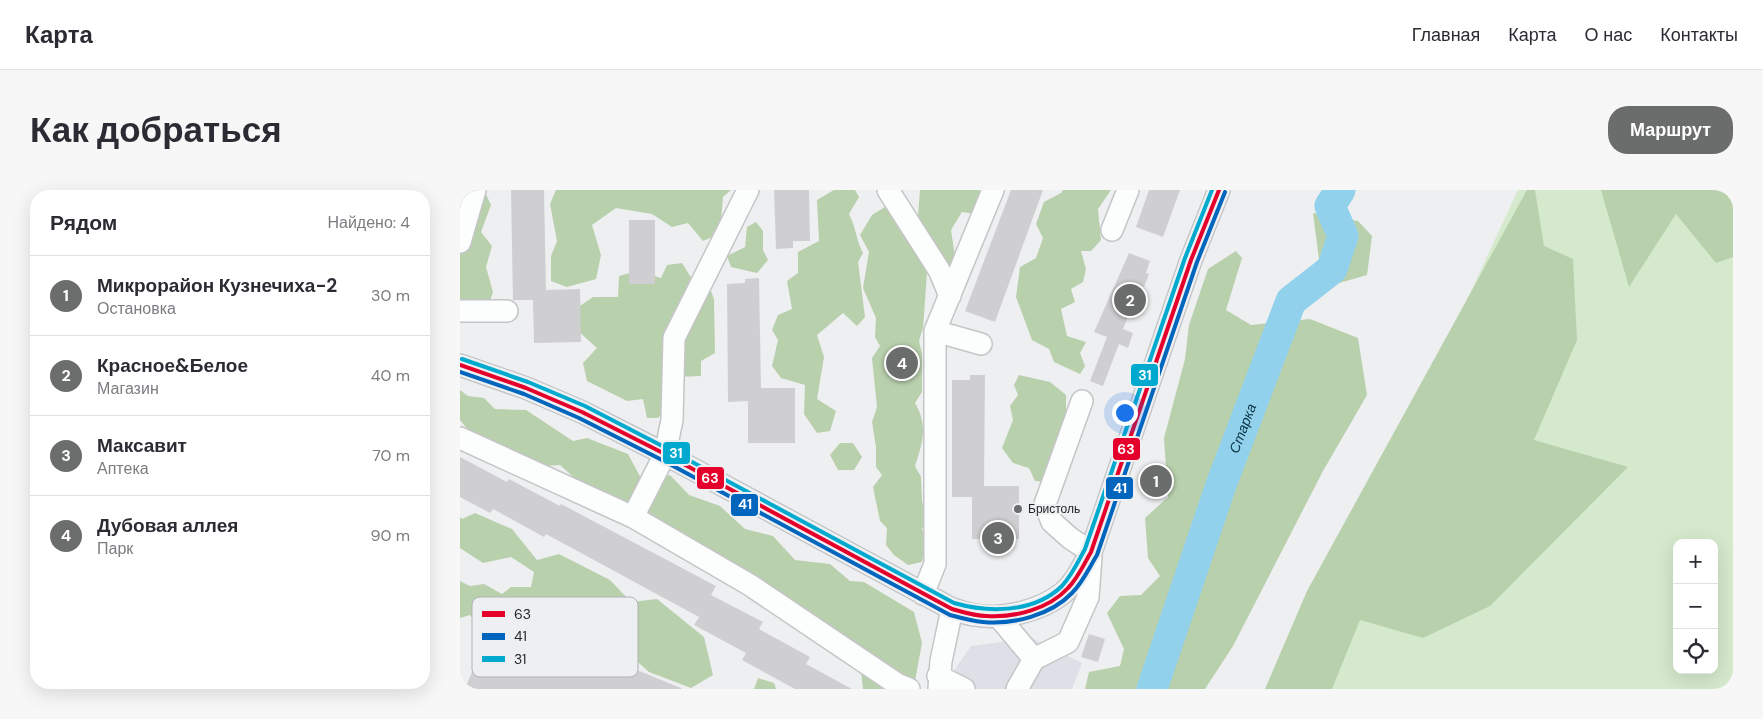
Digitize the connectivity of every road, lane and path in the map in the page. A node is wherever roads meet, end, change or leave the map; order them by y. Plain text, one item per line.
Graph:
1 (748, 190) edge
2 (888, 190) edge
3 (993, 190) edge
4 (1128, 190) edge
5 (1219, 190) edge
6 (469, 196) edge
7 (1112, 230) dead end
8 (460, 242) edge
9 (950, 296) junction
10 (460, 311) edge
11 (507, 311) dead end
12 (935, 331) junction
13 (981, 344) dead end
14 (460, 365) edge
15 (1082, 401) dead end
16 (460, 438) edge
17 (665, 454) junction
18 (633, 517) junction
19 (1091, 552) junction
20 (923, 594) junction
21 (952, 609) junction
22 (998, 616) junction
23 (1034, 660) junction
24 (938, 683) edge
25 (909, 689) edge
26 (964, 689) edge
27 (1017, 689) edge

1 - 17 street
2 - 9 street
3 - 9 street
4 - 7 street
5 - 19 street
6 - 8 street
9 - 12 street
10 - 11 street
12 - 13 street
12 - 20 street
14 - 17 street
15 - 19 street
16 - 18 street
17 - 18 street
17 - 20 street
18 - 25 street
19 - 22 street
19 - 23 street
20 - 21 street
21 - 22 street
21 - 24 street
22 - 23 street
23 - 27 street
24 - 26 street

